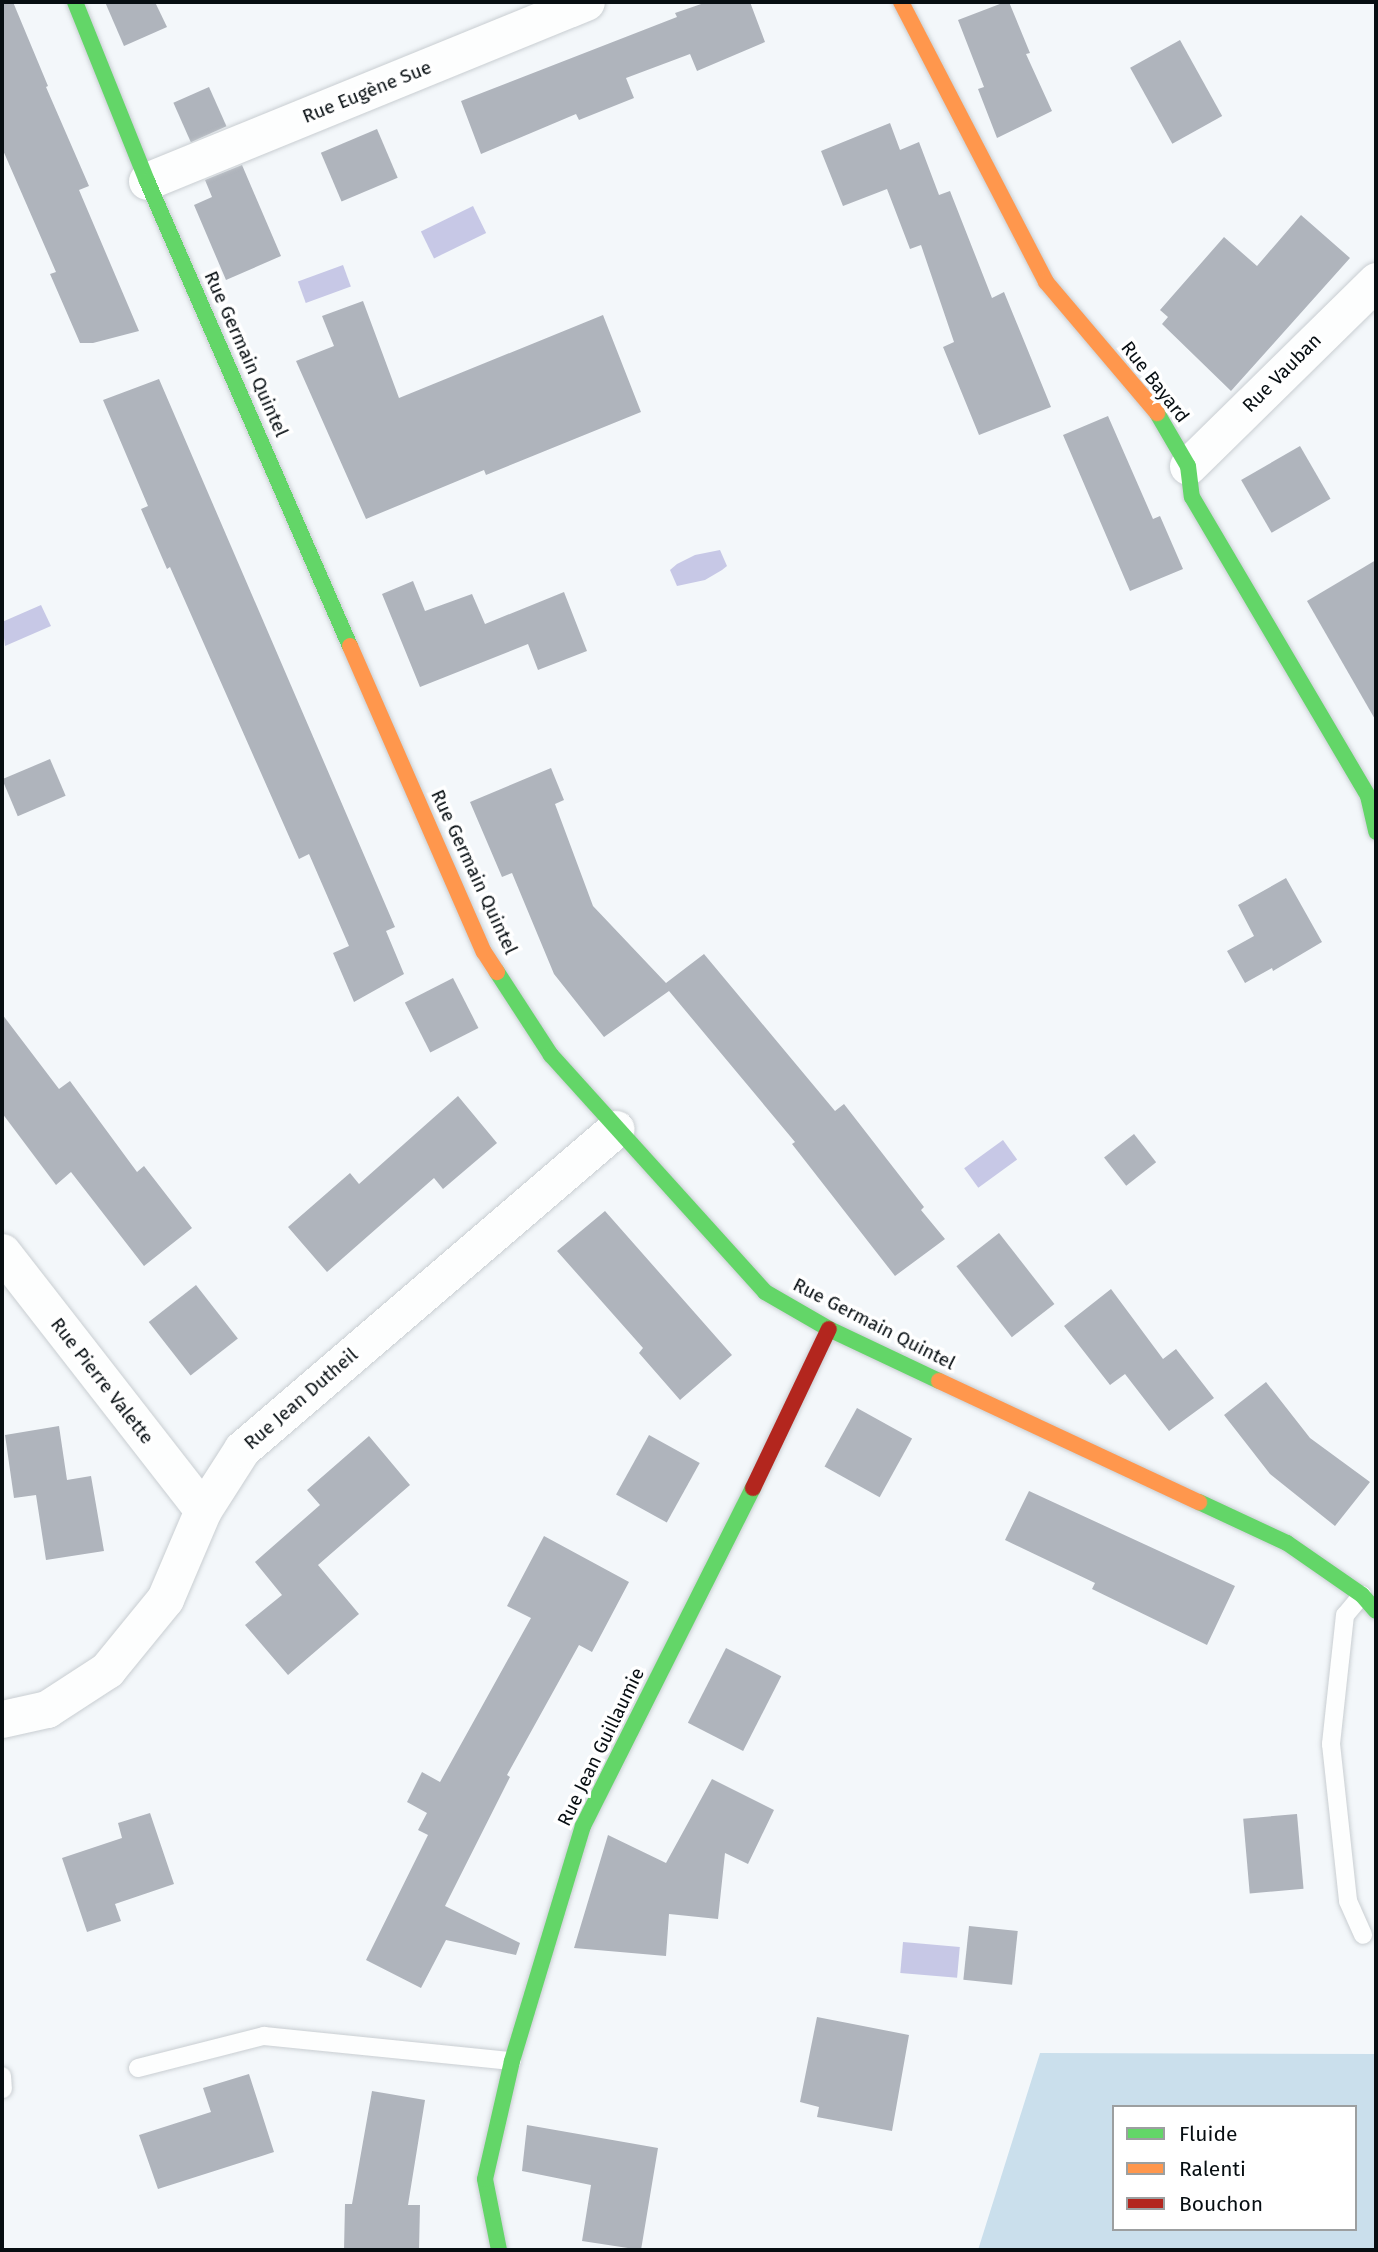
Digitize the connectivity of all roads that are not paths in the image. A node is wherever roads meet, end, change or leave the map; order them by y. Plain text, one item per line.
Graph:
1 (75, 2) edge
2 (586, 2) edge
3 (901, 2) edge
4 (148, 181) junction
5 (1376, 281) edge
6 (1188, 466) junction
7 (1376, 832) edge
8 (616, 1129) junction
9 (2, 1252) edge
10 (829, 1329) junction
11 (203, 1510) junction
12 (1362, 1595) junction
13 (1376, 1611) edge
14 (2, 1719) edge
15 (1363, 1935) dead end
16 (512, 2061) junction
17 (138, 2068) dead end
18 (499, 2250) edge

1 - 4 street, Rue Germain Quintel
2 - 4 street, Rue Eugène Sue
3 - 6 street, Rue Bayard
4 - 8 street, Rue Germain Quintel
5 - 6 street, Rue Vauban
6 - 7 street, Rue Bayard
8 - 10 street, Rue Germain Quintel
8 - 11 street, Rue Jean Dutheil
9 - 11 street, Rue Pierre Valette
10 - 12 street, Rue Germain Quintel
10 - 16 street, Rue Jean Guillaumie
11 - 14 street, Rue Jean Dutheil
12 - 13 street, Rue Germain Quintel
12 - 15 lane
16 - 17 lane
16 - 18 street, Rue Jean Guillaumie

